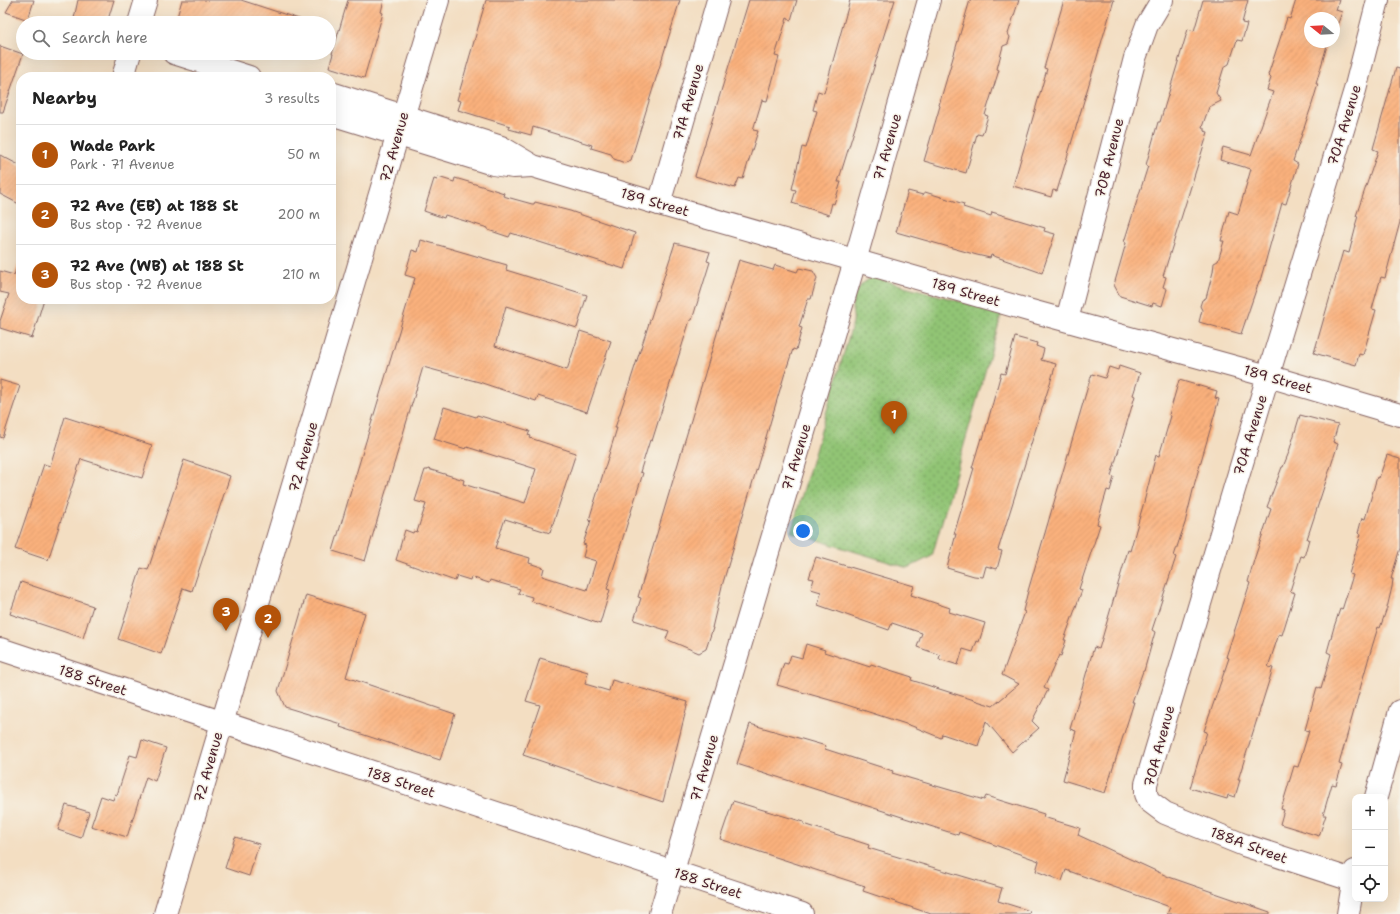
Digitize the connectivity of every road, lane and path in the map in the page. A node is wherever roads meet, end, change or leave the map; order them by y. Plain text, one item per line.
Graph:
1 (146, 0) edge
2 (438, 0) edge
3 (718, 0) edge
4 (929, 0) edge
5 (1162, 0) edge
6 (1378, 0) edge
7 (141, 16) edge
8 (128, 60) edge
9 (196, 60) edge
10 (124, 72) edge
11 (233, 72) edge
12 (336, 95) edge
13 (336, 115) edge
14 (400, 126) junction
15 (659, 204) junction
16 (855, 261) junction
17 (1067, 320) junction
18 (1268, 376) junction
19 (1400, 415) edge
20 (0, 649) edge
21 (1400, 711) edge
22 (222, 723) junction
23 (1377, 794) edge
24 (1149, 801) joint
25 (673, 872) junction
26 (1352, 875) edge
27 (1352, 889) edge
28 (165, 914) edge
29 (660, 914) edge
30 (802, 914) edge
31 (1348, 914) edge

1 - 7 street
2 - 14 street, 72 Avenue
3 - 15 street, 71A Avenue
4 - 16 street, 71 Avenue
5 - 17 street, 70B Avenue
6 - 18 street, 70A Avenue
8 - 10 street
9 - 11 street
12 - 14 street, 189 Street
13 - 14 street, 189 Street
14 - 15 street, 189 Street
14 - 22 street, 72 Avenue
15 - 16 street, 189 Street
16 - 17 street, 189 Street
16 - 25 street, 71 Avenue
17 - 18 street, 189 Street
18 - 19 street, 189 Street
18 - 24 street, 70A Avenue
20 - 22 street, 188 Street
21 - 23 street
22 - 25 street, 188 Street
22 - 28 street, 72 Avenue
24 - 26 street, 188A Street
25 - 29 street, 71 Avenue
25 - 30 street, 188 Street
27 - 31 street

